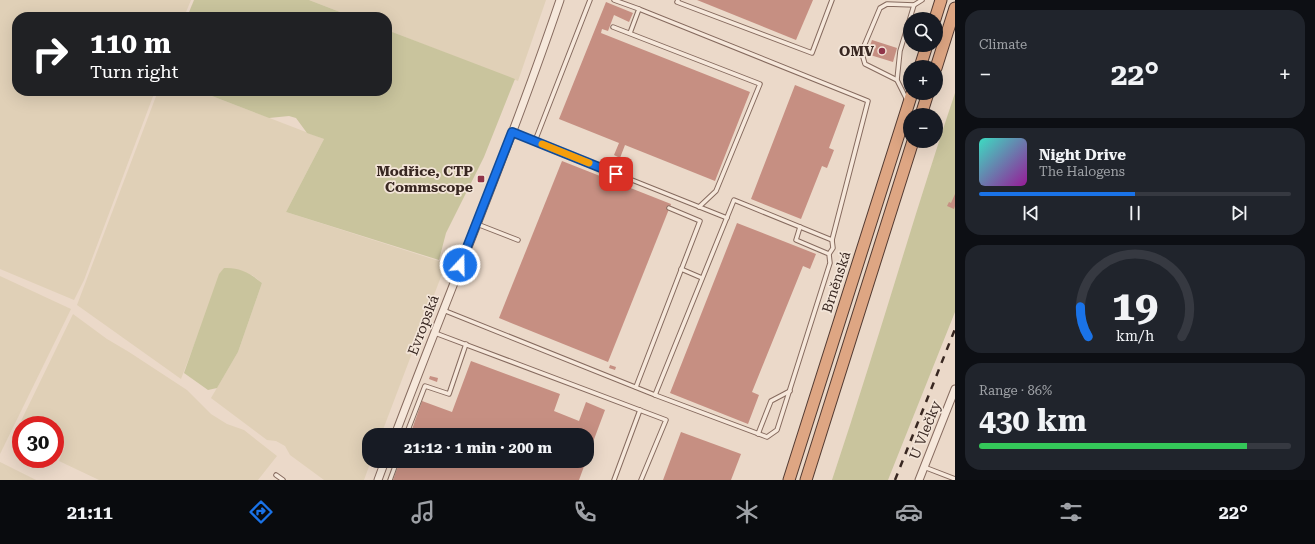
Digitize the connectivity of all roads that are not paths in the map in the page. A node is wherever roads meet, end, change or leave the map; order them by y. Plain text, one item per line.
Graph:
1 (560, 0) edge
2 (590, 0) edge
3 (614, 0) edge
4 (678, 0) edge
5 (832, 0) edge
6 (922, 0) edge
7 (941, 0) edge
8 (914, 5) junction
9 (955, 8) edge
10 (639, 10) junction
11 (937, 12) edge
12 (613, 27) dead end
13 (630, 33) junction
14 (939, 60) edge
15 (898, 80) junction
16 (903, 88) edge
17 (909, 100) edge
18 (512, 132) junction
19 (535, 141) junction
20 (911, 148) edge
21 (698, 207) junction
22 (669, 208) dead end
23 (727, 218) junction
24 (476, 224) junction
25 (800, 227) junction
26 (518, 240) dead end
27 (832, 240) junction
28 (829, 254) junction
29 (681, 270) junction
30 (702, 278) junction
31 (442, 309) junction
32 (434, 333) junction
33 (466, 344) junction
34 (636, 387) junction
35 (955, 389) edge
36 (790, 391) junction
37 (655, 395) junction
38 (640, 410) junction
39 (398, 428) edge
40 (409, 428) edge
41 (758, 434) junction
42 (924, 467) junction
43 (382, 468) edge
44 (394, 468) edge
45 (276, 474) dead end
46 (955, 479) edge
47 (283, 480) edge
48 (378, 480) edge
49 (390, 480) edge
50 (614, 480) edge
51 (641, 480) edge
52 (790, 480) edge
53 (806, 480) edge
54 (919, 480) edge

1 - 18 street, Evropská
2 - 19 lane
3 - 10 lane
4 - 5 lane
6 - 8 lane
7 - 11 highway
8 - 15 lane
8 - 15 lane
9 - 14 highway
10 - 13 lane
10 - 27 lane
12 - 13 lane
13 - 21 lane
15 - 16 lane
17 - 52 highway, Brněnská
18 - 19 lane
18 - 24 street, Evropská
19 - 21 lane
20 - 53 highway
21 - 23 lane
22 - 29 lane
23 - 25 lane
23 - 30 lane
24 - 26 lane
24 - 31 street, Evropská
25 - 27 lane
25 - 28 lane
27 - 28 lane
28 - 36 lane
29 - 30 lane
29 - 34 lane
30 - 37 lane
31 - 32 street, Evropská
31 - 34 lane
32 - 33 lane
32 - 39 street, Evropská
33 - 38 lane
33 - 40 lane
34 - 37 lane
35 - 42 street, U Vlečky
36 - 41 lane
36 - 41 lane
37 - 41 lane
38 - 50 lane
38 - 51 lane
42 - 46 lane
42 - 54 street, U Vlečky
43 - 48 street
44 - 49 lane
45 - 47 lane

